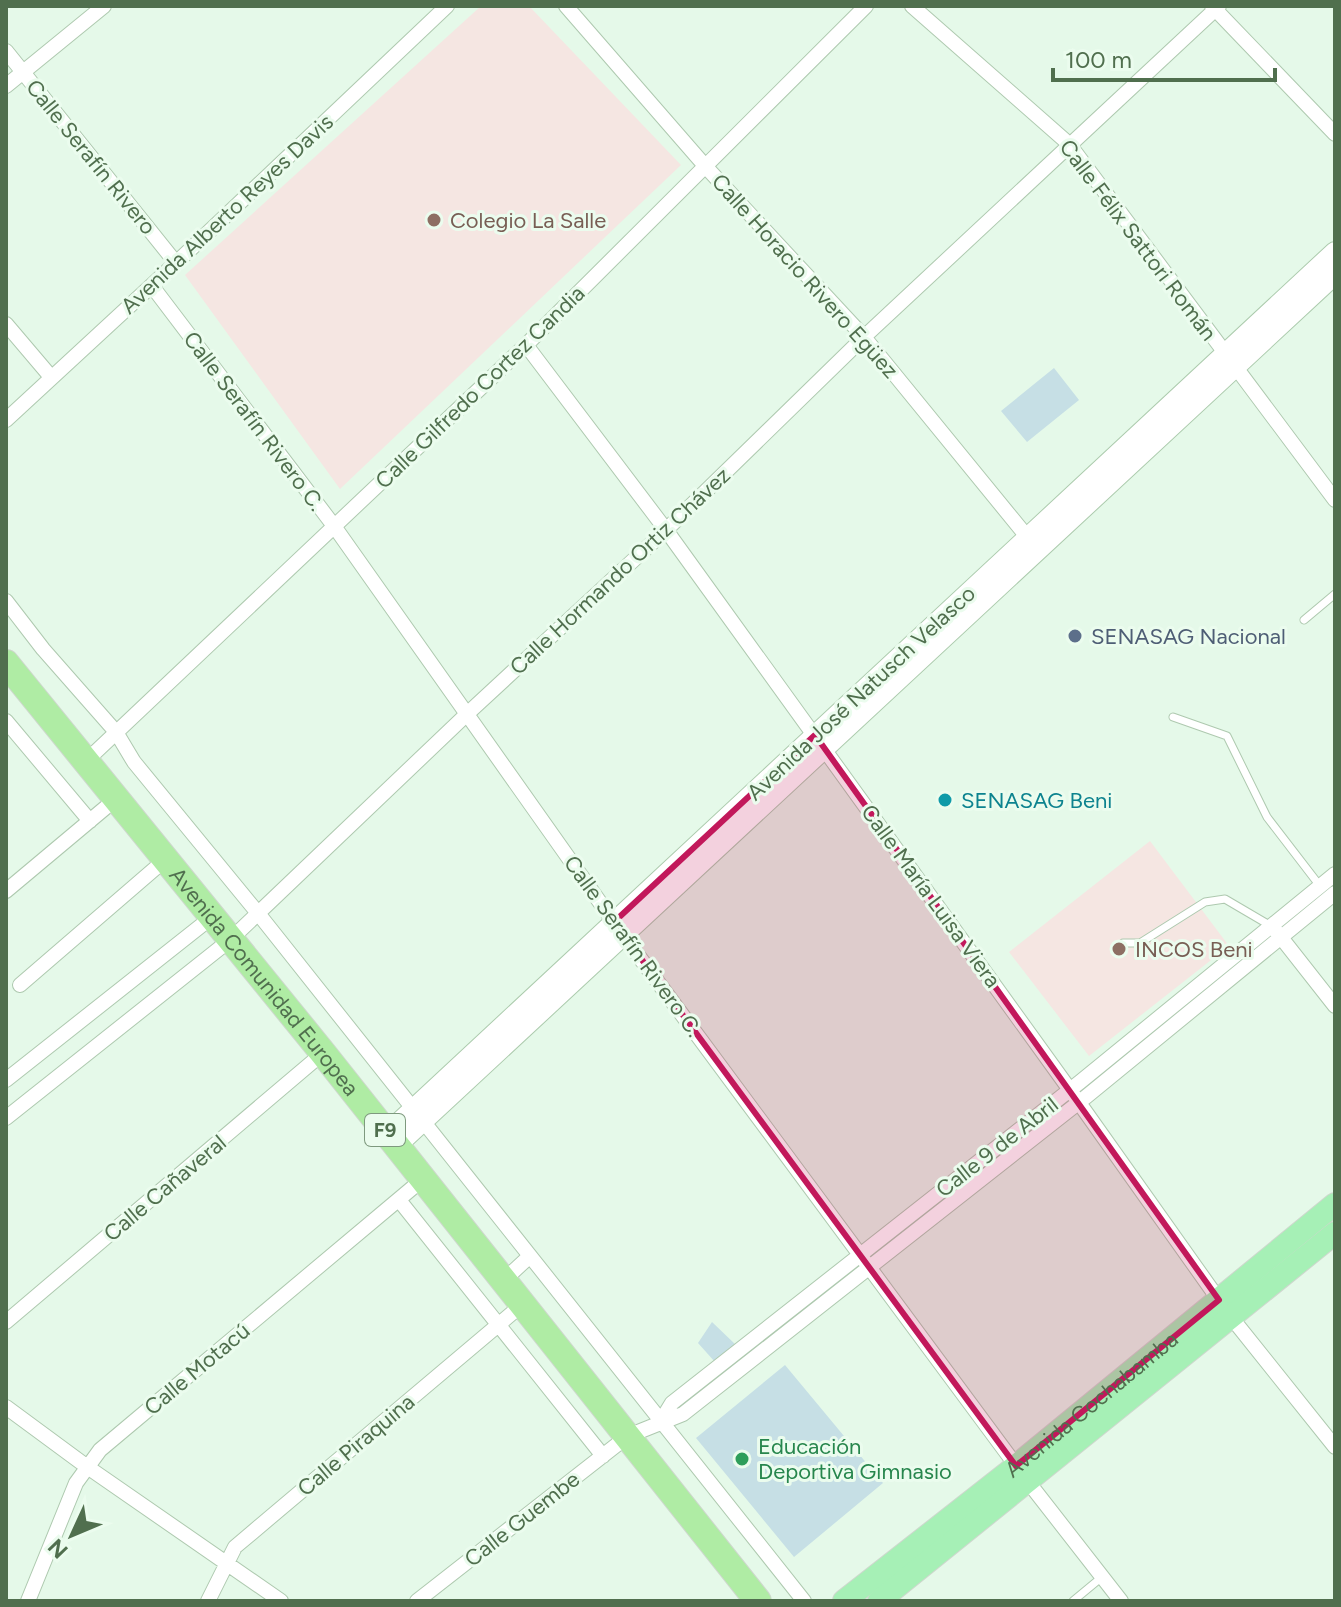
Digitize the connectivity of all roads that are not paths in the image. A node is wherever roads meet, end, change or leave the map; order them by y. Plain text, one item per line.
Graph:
1 (104, 6) edge
2 (447, 6) edge
3 (566, 6) edge
4 (866, 6) edge
5 (912, 6) edge
6 (1215, 7) edge
7 (6, 51) edge
8 (24, 72) junction
9 (6, 86) edge
10 (1335, 134) edge
11 (1069, 144) junction
12 (706, 167) junction
13 (1335, 252) edge
14 (176, 263) junction
15 (1335, 274) edge
16 (152, 286) junction
17 (6, 324) edge
18 (864, 337) junction
19 (526, 345) junction
20 (1229, 360) junction
21 (51, 377) junction
22 (6, 420) edge
23 (1335, 500) edge
24 (334, 526) junction
25 (666, 530) junction
26 (1033, 544) junction
27 (1335, 594) edge
28 (6, 601) edge
29 (1304, 620) dead end
30 (7, 665) edge
31 (467, 714) junction
32 (1173, 717) dead end
33 (6, 721) edge
34 (116, 732) junction
35 (820, 742) junction
36 (86, 761) junction
37 (117, 798) junction
38 (90, 821) junction
39 (166, 859) junction
40 (1335, 874) edge
41 (1320, 886) junction
42 (6, 891) edge
43 (1335, 893) edge
44 (257, 912) junction
45 (212, 917) junction
46 (619, 929) junction
47 (1276, 932) junction
48 (230, 940) junction
49 (1123, 943) dead end
50 (20, 985) dead end
51 (1335, 1006) edge
52 (323, 1053) junction
53 (6, 1080) edge
54 (1075, 1096) junction
55 (419, 1115) junction
56 (6, 1118) edge
57 (392, 1139) junction
58 (423, 1179) junction
59 (399, 1200) junction
60 (1335, 1204) edge
61 (1335, 1233) edge
62 (530, 1256) junction
63 (866, 1259) junction
64 (504, 1280) junction
65 (523, 1304) junction
66 (1225, 1308) junction
67 (6, 1322) edge
68 (499, 1325) junction
69 (6, 1407) edge
70 (661, 1421) junction
71 (628, 1436) junction
72 (1335, 1447) edge
73 (603, 1456) junction
74 (86, 1466) junction
75 (1023, 1474) junction
76 (225, 1563) junction
77 (1102, 1577) junction
78 (28, 1601) edge
79 (208, 1601) edge
80 (281, 1601) edge
81 (417, 1601) edge
82 (758, 1601) edge
83 (804, 1601) edge
84 (844, 1601) edge
85 (879, 1601) edge
86 (1073, 1601) edge
87 (1121, 1601) edge

1 - 8 street
2 - 14 street, Avenida Alberto Reyes Davis
3 - 12 street, Calle Horacio Rivero Egüez
4 - 12 street, Calle Gilfredo Cortez Candia
5 - 11 street, Calle Félix Sattori Román
6 - 10 street
6 - 11 street, Calle Hormando Ortiz Chávez
7 - 8 street, Calle Serafín Rivero
8 - 9 street
8 - 14 street, Calle Serafín Rivero
11 - 18 street, Calle Hormando Ortiz Chávez
11 - 20 street, Calle Félix Sattori Román
12 - 18 street, Calle Horacio Rivero Egüez
12 - 19 street, Calle Gilfredo Cortez Candia
13 - 20 main road, Avenida José Natusch Velasco
14 - 16 street, Avenida Alberto Reyes Davis
15 - 20 main road, Avenida José Natusch Velasco
16 - 21 street, Avenida Alberto Reyes Davis
16 - 24 street, Calle Serafín Rivero C.
17 - 21 street
18 - 25 street, Calle Hormando Ortiz Chávez
18 - 26 street, Calle Horacio Rivero Egüez
19 - 24 street, Calle Gilfredo Cortez Candia
19 - 25 street, Calle María Luisa Viera
20 - 23 street, Calle Félix Sattori Román
20 - 26 main road, Avenida José Natusch Velasco
21 - 22 street, Avenida Alberto Reyes Davis
24 - 31 street, Calle Serafín Rivero C.
24 - 34 street, Calle Gilfredo Cortez Candia
25 - 31 street, Calle Hormando Ortiz Chávez
25 - 35 street, Calle María Luisa Viera
26 - 35 main road, Avenida José Natusch Velasco
27 - 29 lane
28 - 34 street
30 - 36 highway, Avenida Comunidad Europea / F9
31 - 44 street, Calle Hormando Ortiz Chávez
31 - 46 street, Calle Serafín Rivero C.
32 - 41 lane
33 - 38 street
34 - 36 street, Calle Gilfredo Cortez Candia
34 - 44 street
35 - 46 main road, Avenida José Natusch Velasco
35 - 54 street, Calle María Luisa Viera
36 - 37 highway, Avenida Comunidad Europea / F9
37 - 38 street
37 - 39 highway, Avenida Comunidad Europea / F9
38 - 42 street
39 - 45 highway, Avenida Comunidad Europea / F9
39 - 50 street
40 - 41 street, Calle 9 de Abril
41 - 47 street, Calle 9 de Abril
43 - 47 street, Calle 9 de Abril
44 - 48 street, Calle Hormando Ortiz Chávez
44 - 55 street
45 - 48 highway, Avenida Comunidad Europea / F9
45 - 53 street
46 - 55 main road, Avenida José Natusch Velasco
46 - 63 street, Calle Serafín Rivero C.
47 - 49 lane
47 - 51 street
47 - 54 street, Calle 9 de Abril
48 - 52 highway, Avenida Comunidad Europea / F9
48 - 56 street, Calle Hormando Ortiz Chávez
52 - 57 highway, Avenida Comunidad Europea / F9
52 - 67 street, Calle Cañaveral
54 - 63 street, Calle 9 de Abril
54 - 66 street, Calle María Luisa Viera
55 - 57 main road, Avenida José Natusch Velasco
55 - 62 street
57 - 58 highway, Avenida Comunidad Europea / F9
58 - 59 street, Calle Motacú
58 - 64 highway, Avenida Comunidad Europea / F9
59 - 68 street
59 - 74 street, Calle Motacú
60 - 66 main road, Avenida Cochabamba
61 - 66 main road, Avenida Cochabamba
62 - 64 street
62 - 70 street
63 - 70 street, Calle 9 de Abril
63 - 75 street, Calle Serafín Rivero C.
64 - 65 highway, Avenida Comunidad Europea / F9
65 - 68 street, Calle Piraquina
65 - 71 highway, Avenida Comunidad Europea / F9
66 - 72 street, Calle María Luisa Viera
66 - 75 main road, Avenida Cochabamba
68 - 73 street
68 - 76 street, Calle Piraquina
69 - 74 street
70 - 71 street, Calle 9 de Abril
70 - 83 street
71 - 73 street, Calle Guembe
71 - 82 highway, Avenida Comunidad Europea / F9
73 - 81 street, Calle Guembe
74 - 76 street
74 - 78 street, Calle Motacú
75 - 77 street, Calle Serafín Rivero C.
75 - 84 main road, Avenida Cochabamba
75 - 85 main road, Avenida Cochabamba
76 - 79 street, Calle Piraquina
76 - 80 street
77 - 86 lane
77 - 87 street, Calle Serafín Rivero C.

